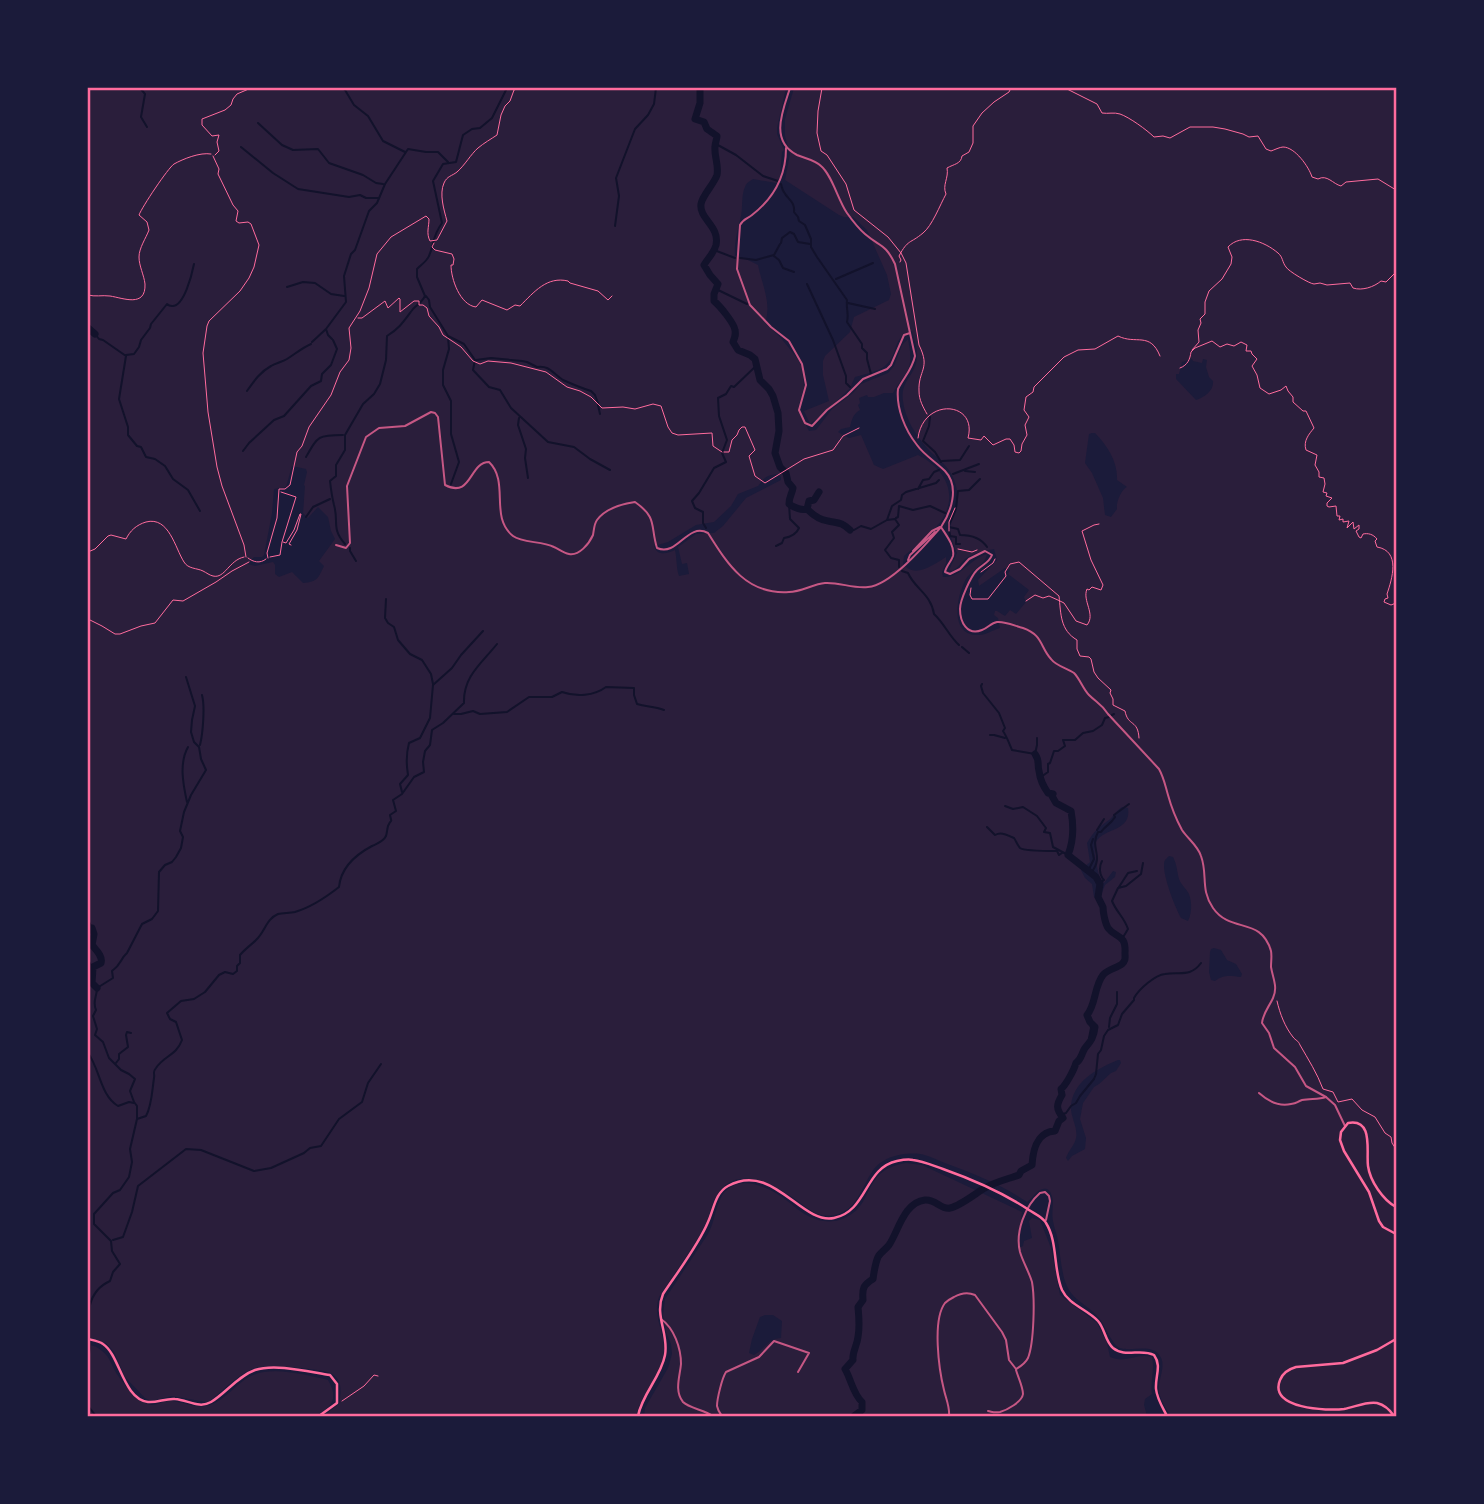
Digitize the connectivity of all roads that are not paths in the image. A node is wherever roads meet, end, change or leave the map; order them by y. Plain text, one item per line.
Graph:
1 (790, 88) edge
2 (786, 148) junction
3 (910, 333) junction
4 (941, 527) junction
5 (337, 545) dead end
6 (915, 550) junction
7 (910, 555) junction
8 (908, 562) junction
9 (1259, 1093) dead end
10 (1326, 1097) junction
11 (1345, 1126) junction
12 (1396, 1207) edge
13 (1045, 1221) junction
14 (1396, 1234) edge
15 (660, 1318) junction
16 (88, 1339) edge
17 (1396, 1339) edge
18 (1016, 1369) junction
19 (798, 1372) dead end
20 (988, 1411) dead end
21 (319, 1416) edge
22 (638, 1416) edge
23 (713, 1416) edge
24 (722, 1416) edge
25 (949, 1416) edge
26 (1167, 1416) edge
27 (1394, 1416) edge

1 - 2 street
2 - 3 street
2 - 3 street
3 - 4 street
4 - 6 street
4 - 7 street
4 - 8 street
4 - 10 street
5 - 8 street
6 - 7 street
6 - 8 street
7 - 8 street
9 - 10 street
10 - 11 street
11 - 12 main road
11 - 14 main road
13 - 15 main road
13 - 18 street
13 - 26 main road
15 - 22 main road
15 - 23 street
16 - 21 main road
17 - 27 main road
18 - 20 street
18 - 25 street
19 - 24 street

